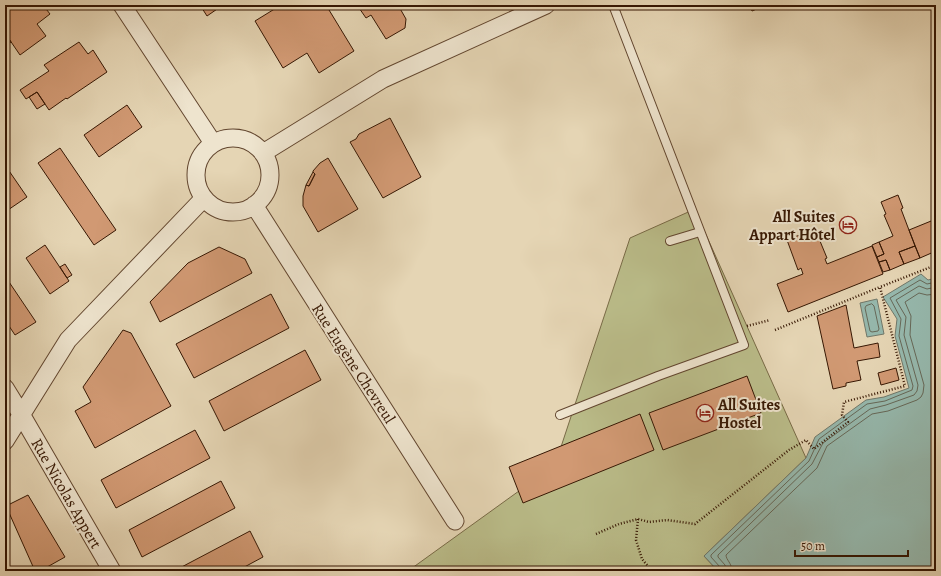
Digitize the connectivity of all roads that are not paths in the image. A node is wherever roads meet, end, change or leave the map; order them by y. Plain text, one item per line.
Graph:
1 (122, 5) edge
2 (613, 5) edge
3 (535, 7) edge
4 (213, 143) junction
5 (263, 152) junction
6 (204, 198) junction
7 (254, 205) junction
8 (700, 232) junction
9 (670, 241) dead end
10 (5, 388) edge
11 (21, 414) junction
12 (560, 415) dead end
13 (5, 441) edge
14 (455, 520) dead end
15 (112, 571) edge

1 - 4 street
2 - 8 lane
3 - 5 street
4 - 5 street
4 - 6 street
5 - 7 street
6 - 7 street
6 - 11 street
7 - 14 street, Rue Eugène Chevreul
8 - 9 lane
8 - 12 lane
10 - 11 street, Rue Nicolas Appert
11 - 13 street
11 - 15 street, Rue Nicolas Appert

